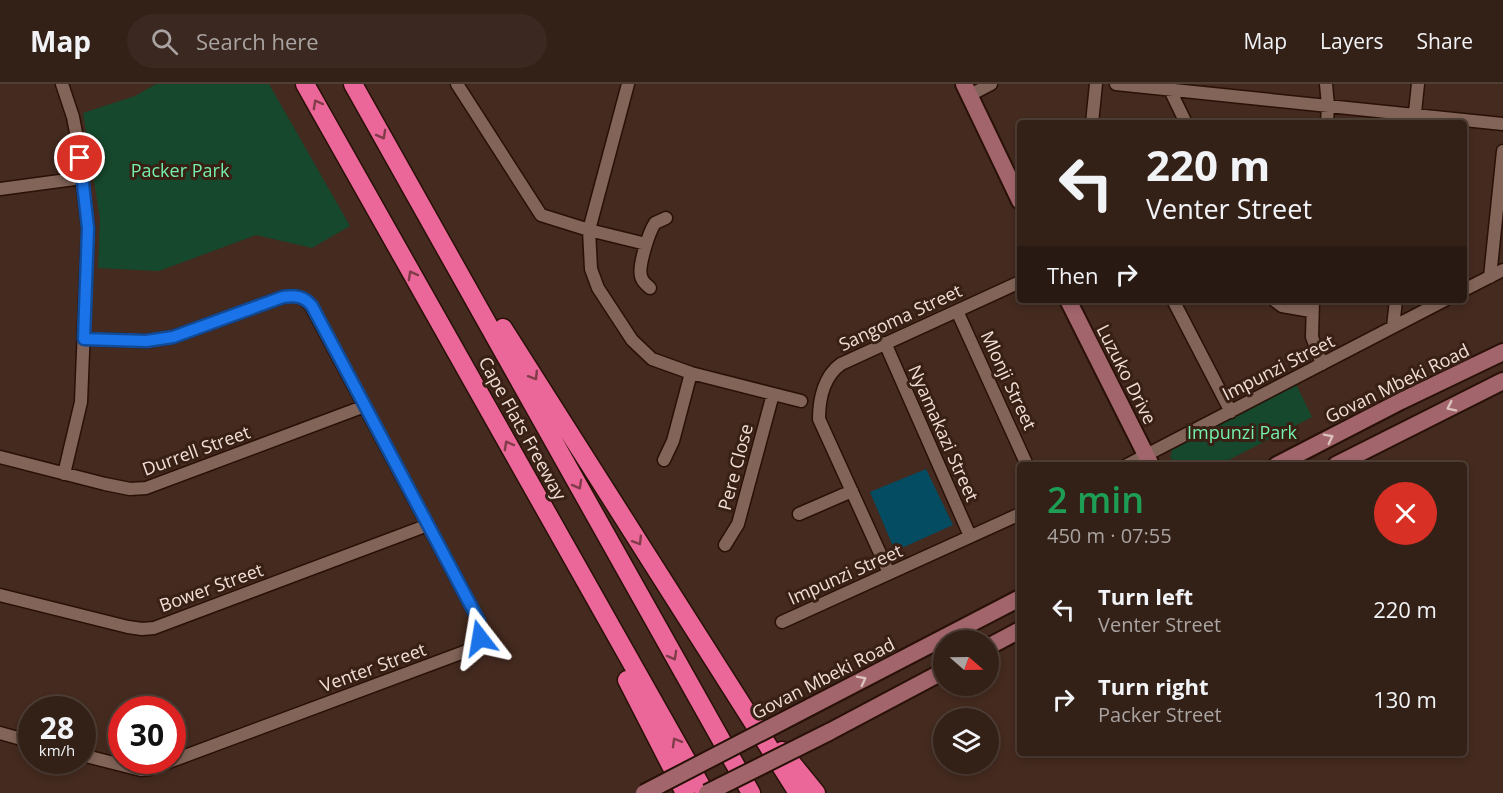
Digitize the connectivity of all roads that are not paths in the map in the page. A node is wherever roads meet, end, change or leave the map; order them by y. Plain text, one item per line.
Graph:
1 (62, 84) edge
2 (305, 84) edge
3 (353, 84) edge
4 (457, 84) edge
5 (628, 84) edge
6 (991, 84) edge
7 (1096, 84) edge
8 (1116, 84) edge
9 (1326, 84) edge
10 (1418, 84) edge
11 (1149, 86) edge
12 (967, 90) edge
13 (1170, 90) junction
14 (1328, 106) junction
15 (1414, 119) edge
16 (1092, 120) edge
17 (1185, 120) edge
18 (1327, 120) edge
19 (1432, 120) edge
20 (1467, 122) edge
21 (1503, 124) edge
22 (1503, 151) edge
23 (82, 178) junction
24 (0, 189) edge
25 (1017, 195) edge
26 (666, 218) dead end
27 (589, 230) junction
28 (437, 232) junction
29 (646, 244) junction
30 (1503, 270) edge
31 (1490, 277) junction
32 (1017, 283) edge
33 (650, 288) dead end
34 (1467, 288) edge
35 (1070, 303) edge
36 (1175, 303) edge
37 (1278, 303) edge
38 (1396, 303) edge
39 (1439, 303) edge
40 (1312, 306) edge
41 (957, 311) junction
42 (1393, 327) junction
43 (84, 339) junction
44 (885, 343) junction
45 (1503, 352) edge
46 (1322, 364) junction
47 (691, 373) junction
48 (1503, 381) edge
49 (773, 394) junction
50 (801, 401) dead end
51 (365, 406) junction
52 (1231, 411) junction
53 (0, 457) edge
54 (664, 460) dead end
55 (1149, 460) edge
56 (1026, 462) edge
57 (1283, 462) edge
58 (1342, 462) edge
59 (521, 468) junction
60 (64, 474) junction
61 (852, 491) junction
62 (799, 514) dead end
63 (1017, 515) edge
64 (428, 525) junction
65 (970, 536) junction
66 (725, 545) dead end
67 (889, 573) junction
68 (0, 595) edge
69 (1017, 600) edge
70 (782, 622) dead end
71 (1017, 632) edge
72 (999, 641) edge
73 (933, 677) edge
74 (741, 704) junction
75 (0, 733) edge
76 (18, 738) edge
77 (96, 759) edge
78 (644, 793) edge
79 (685, 793) edge
80 (706, 793) edge
81 (751, 793) edge
82 (798, 793) edge
83 (816, 793) edge

1 - 23 street
59 -> 2 highway, Cape Flats Freeway
3 -> 28 highway, Cape Flats Freeway
4 - 27 street
5 - 27 street
6 - 12 street
7 - 16 street
8 - 11 street
9 - 14 street
10 - 15 street
11 - 13 street
12 - 25 main road
13 - 14 street
13 - 17 street
14 - 15 street
14 - 18 street
15 - 19 street
20 - 21 street
22 - 31 street
23 - 24 street
23 - 43 street
26 - 29 street
27 - 29 street
27 - 47 street
28 -> 74 highway
28 -> 81 highway, Cape Flats Freeway
29 - 33 street
30 - 31 street
31 - 34 street
32 - 41 street, Sangoma Street
35 - 55 main road, Luzuko Drive
36 - 52 street
37 - 40 street
38 - 42 street
39 - 42 street, Impunzi Street
40 - 46 street
41 - 44 street, Sangoma Street
41 - 56 street, Mlonji Street
42 - 46 street, Impunzi Street
43 - 51 street, Venter Street
43 - 60 street
44 - 61 street, Sangoma Street
44 - 65 street, Nyamakazi Street
57 -> 45 main road, Govan Mbeki Road
46 - 52 street, Impunzi Street
47 - 49 street
47 - 54 street
48 -> 58 main road
49 - 50 street
49 - 66 street, Pere Close
51 - 60 street, Durrell Street
51 - 64 street, Venter Street
52 - 55 street, Impunzi Street
53 - 60 street, Durrell Street
59 - 79 highway
80 -> 59 highway, Cape Flats Freeway
61 - 62 street
61 - 67 street, Sangoma Street
63 - 65 street, Impunzi Street
64 - 68 street, Bower Street
64 - 77 street, Venter Street
65 - 67 street, Impunzi Street
67 - 70 street, Impunzi Street
78 -> 69 main road, Govan Mbeki Road, bridge
71 - 72 main road
73 - 80 main road, bridge
74 - 82 highway
74 - 83 highway
75 - 76 street

